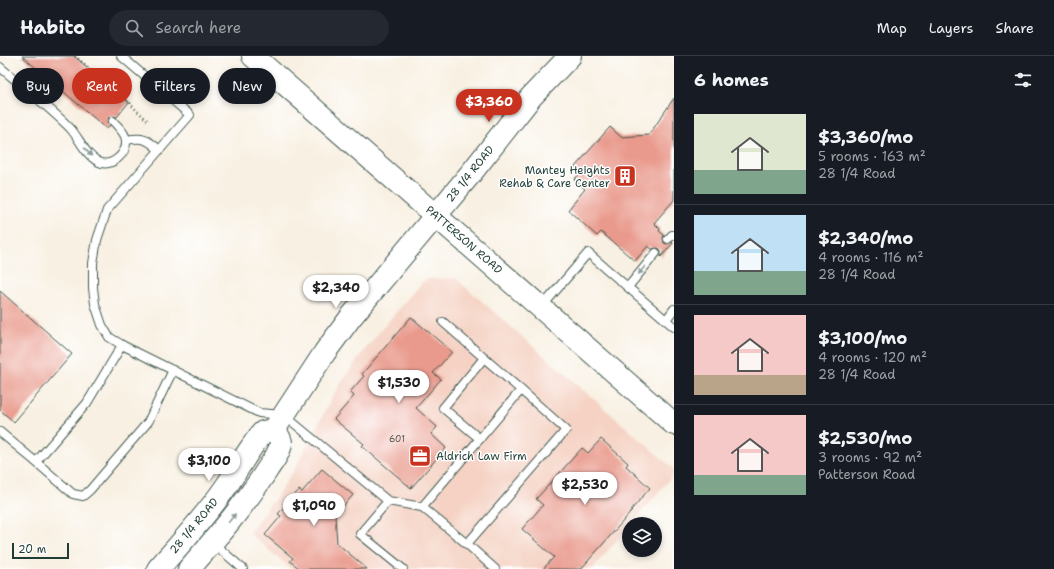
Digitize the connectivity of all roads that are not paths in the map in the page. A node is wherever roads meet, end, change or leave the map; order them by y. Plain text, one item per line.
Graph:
1 (121, 56) edge
2 (253, 56) edge
3 (570, 56) edge
4 (0, 68) edge
5 (113, 121) dead end
6 (126, 140) junction
7 (160, 150) junction
8 (435, 215) junction
9 (656, 253) dead end
10 (628, 287) junction
11 (541, 308) junction
12 (674, 310) edge
13 (666, 320) junction
14 (442, 322) dead end
15 (674, 327) edge
16 (122, 345) junction
17 (484, 358) junction
18 (173, 370) junction
19 (521, 390) junction
20 (672, 418) edge
21 (279, 422) junction
22 (0, 432) edge
23 (480, 439) junction
24 (36, 462) junction
25 (388, 501) junction
26 (422, 507) junction
27 (203, 535) junction
28 (467, 544) junction
29 (158, 569) edge
30 (189, 569) edge
31 (243, 569) edge
32 (403, 569) edge
33 (495, 569) edge

1 - 7 lane
2 - 8 main road, PATTERSON ROAD
3 - 8 main road, 28 1/4 ROAD
4 -> 6 lane
5 - 6 lane
6 - 7 lane
7 - 16 lane
8 - 11 main road, PATTERSON ROAD
8 - 21 main road, 28 1/4 ROAD
9 -> 10 lane
10 - 11 lane
10 - 13 lane
11 - 20 main road, PATTERSON ROAD
12 - 13 lane
13 - 15 lane
14 - 17 lane
16 - 18 lane
16 - 24 lane
17 - 19 lane
17 - 23 lane
18 - 21 lane
18 - 24 lane
19 - 23 lane
19 - 28 lane
21 - 25 lane
21 - 27 main road, 28 1/4 ROAD
22 - 24 lane
23 - 26 lane
25 - 26 lane
25 - 32 lane
26 - 28 lane
27 - 29 main road, 28 1/4 ROAD
27 - 30 main road, 28 1/4 ROAD
27 - 31 lane
28 - 33 lane

